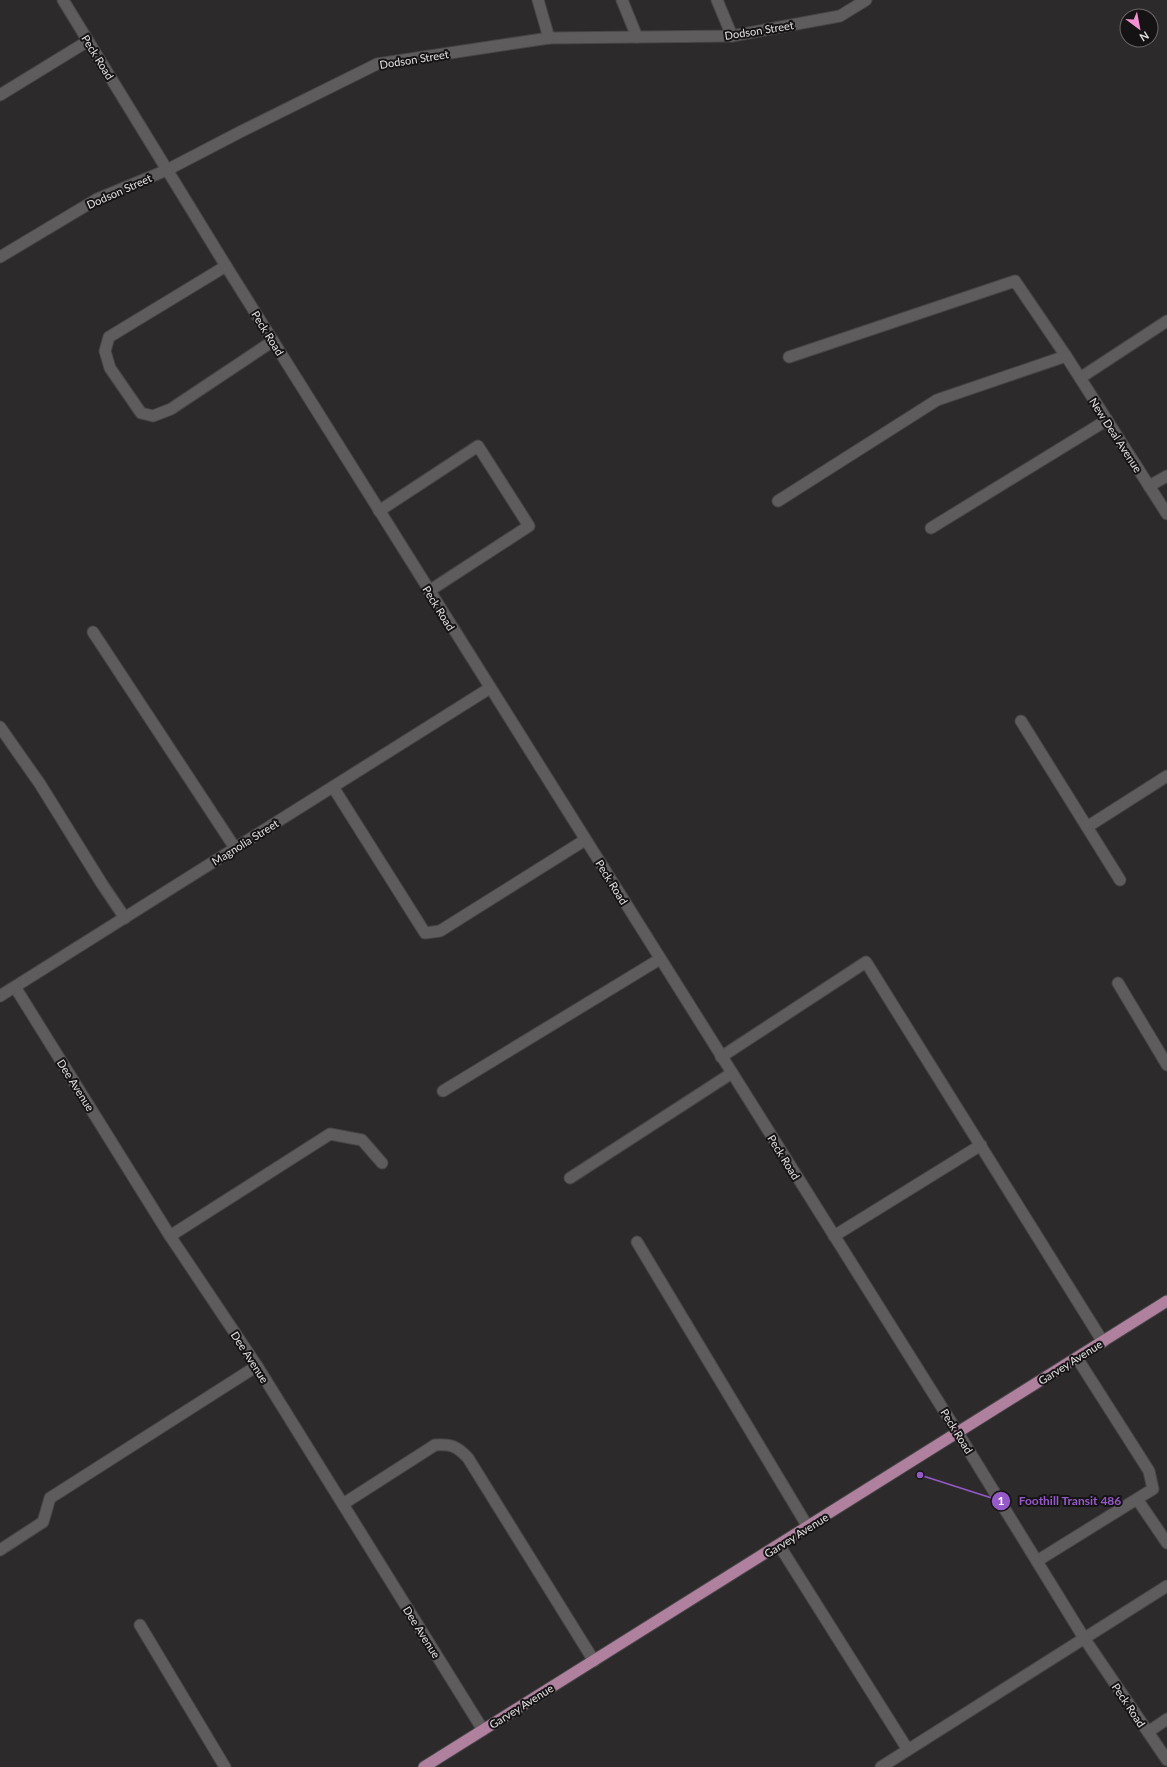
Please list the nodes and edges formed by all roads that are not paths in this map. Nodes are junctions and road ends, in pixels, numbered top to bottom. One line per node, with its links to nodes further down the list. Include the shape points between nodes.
1 (63, 0): 9 (street, Peck Road)
2 (538, 0): 8 (street)
3 (622, 0): 7 (street)
4 (717, 0): 6 (street)
5 (866, 0): 6 (street, Dodson Street, via 840,16)
6 (732, 36): 7 (street, Dodson Street)
7 (637, 37): 8 (street, Dodson Street)
8 (549, 38): 11 (street, Dodson Street, via 377,64)
9 (88, 41): 10 (street); 11 (street, Peck Road)
10 (0, 95)
11 (167, 170): 12 (street, Dodson Street, via 97,199); 13 (street, Peck Road)
12 (0, 257)
13 (226, 266): 15 (street, Peck Road); 15 (street, via 109,337 105,351 110,368 141,413 153,416 171,409)
14 (1167, 321): 18 (street)
15 (273, 341): 23 (street, Peck Road)
16 (1066, 356): 17 (street, New Deal Avenue, via 1015,281); 18 (street, New Deal Avenue); 22 (street, via 937,400)
17 (789, 357)
18 (1080, 378): 19 (street, New Deal Avenue)
19 (1107, 420): 21 (street, New Deal Avenue); 25 (street)
20 (1167, 476): 21 (street)
21 (1149, 486): 24 (street, New Deal Avenue)
22 (778, 501)
23 (379, 511): 26 (street, Peck Road); 26 (street, via 478,446 529,526)
24 (1167, 514)
25 (931, 528)
26 (429, 591): 28 (street, Peck Road)
27 (93, 632): 35 (street)
28 (490, 688): 32 (street, Magnolia Street); 34 (street, Peck Road)
29 (1021, 721): 33 (street)
30 (0, 727): 37 (street, via 40,784)
31 (1167, 776): 33 (street)
32 (333, 787): 34 (street, via 425,933 440,932); 35 (street, Magnolia Street)
33 (1087, 827): 36 (street)
34 (585, 840): 38 (street, Peck Road)
35 (235, 848): 37 (street, Magnolia Street)
36 (1120, 880)
37 (125, 918): 40 (street, Magnolia Street)
38 (660, 959): 42 (street, Peck Road); 45 (street)
39 (1118, 983): 43 (street)
40 (15, 987): 41 (street, Magnolia Street); 49 (street, Dee Avenue)
41 (0, 996)
42 (722, 1057): 44 (street, Peck Road); 46 (street, via 866,962)
43 (1167, 1066)
44 (732, 1073): 48 (street); 50 (street, Peck Road)
45 (443, 1091)
46 (981, 1145): 50 (street); 53 (street)
47 (382, 1163): 49 (street, via 362,1140 330,1134)
48 (570, 1178)
49 (170, 1236): 55 (street, Dee Avenue)
50 (834, 1236): 56 (street, Peck Road)
51 (637, 1242): 59 (street)
52 (1167, 1301): 53 (main road, Garvey Avenue)
53 (1103, 1342): 54 (main road, Garvey Avenue)
54 (1077, 1358): 56 (main road, Garvey Avenue); 57 (street, via 1150,1471 1153,1489)
55 (257, 1366): 58 (street, Dee Avenue); 62 (street, via 50,1498 43,1522)
56 (958, 1433): 59 (main road, Garvey Avenue); 63 (street, Peck Road)
57 (1137, 1499): 60 (street); 63 (street)
58 (343, 1504): 67 (street, via 435,1445 446,1444 460,1448); 69 (street, Dee Avenue)
59 (808, 1527): 61 (main road, Garvey Avenue)
60 (1167, 1543)
61 (779, 1545): 67 (main road, Garvey Avenue); 71 (street)
62 (0, 1550)
63 (1037, 1561): 66 (street, Peck Road)
64 (1167, 1586): 66 (street)
65 (140, 1625): 73 (street)
66 (1084, 1638): 70 (street, Peck Road); 71 (street)
67 (594, 1661): 69 (main road, Garvey Avenue)
68 (1167, 1719): 70 (street)
69 (483, 1730): 74 (main road, Garvey Avenue)
70 (1148, 1732): 72 (street, Peck Road)
71 (908, 1750): 75 (street)
72 (1167, 1760)
73 (225, 1767)
74 (424, 1767)
75 (881, 1767)

